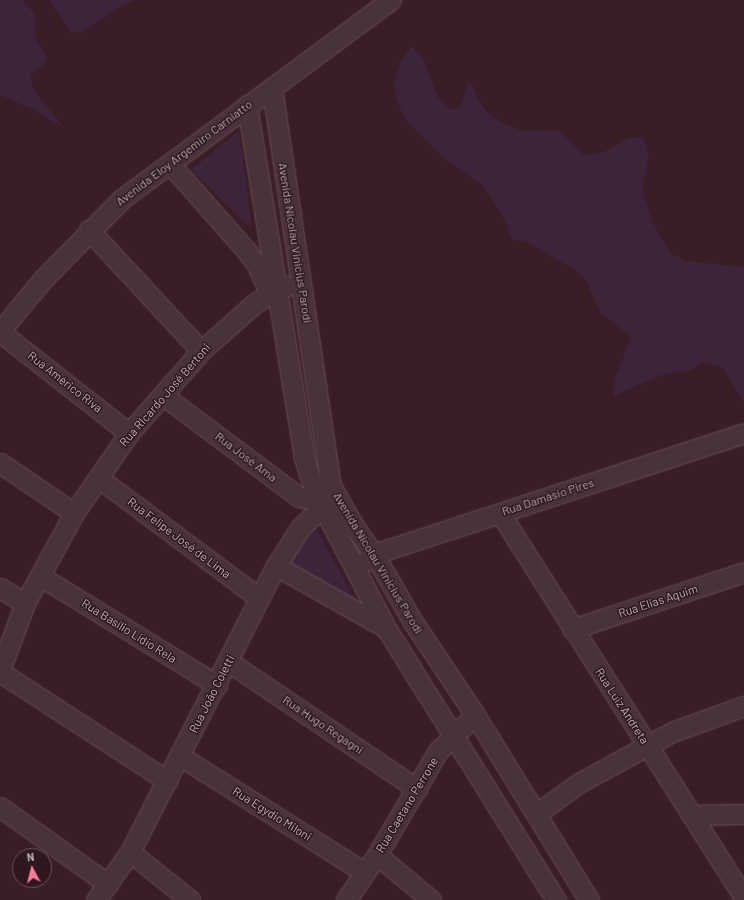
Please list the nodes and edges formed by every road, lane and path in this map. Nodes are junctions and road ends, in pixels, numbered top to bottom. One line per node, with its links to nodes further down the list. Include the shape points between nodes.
1 (382, 3): 2 (street, Avenida Eloy Argemiro Carniatto)
2 (272, 88): 3 (street, Avenida Eloy Argemiro Carniatto); 6 (street, Avenida Nicolau Vinicius Parodi)
3 (247, 106): 4 (street, Avenida Eloy Argemiro Carniatto); 7 (street, Avenida Nicolau Vinicius Parodi)
4 (170, 164): 5 (street, Avenida Eloy Argemiro Carniatto, via 123,198); 7 (street, via 245,249)
5 (89, 230): 8 (street, Avenida Eloy Argemiro Carniatto, via 44,278); 9 (street)
6 (300, 283): 7 (street, Rua RIcardo José Bertoni); 15 (street, Avenida Nicolau Vinicius Parodi)
7 (273, 292): 9 (street, Rua RIcardo José Bertoni, via 242,313); 15 (street, Avenida Nicolau Vinicius Parodi, via 304,458)
8 (0, 331): 11 (street, Rua Américo Riva)
9 (201, 351): 10 (street, Rua RIcardo José Bertoni)
10 (164, 396): 11 (street, Rua RIcardo José Bertoni); 15 (street, Rua José Ama, via 299,497)
11 (129, 433): 14 (street, Rua RIcardo José Bertoni)
12 (744, 433): 17 (street, Rua Damásio Pires)
13 (0, 463): 16 (street)
14 (100, 479): 16 (street, Rua RIcardo José Bertoni); 24 (street, Rua Felipe José de Lima)
15 (326, 495): 18 (street, Avenida Nicolau Vinicius Parodi); 19 (street, Rua João Coletti, via 300,528); 20 (street, Avenida Nicolau Vinicius Parodi)
16 (74, 513): 22 (street, Rua RIcardo José Bertoni)
17 (500, 513): 18 (street, Rua Damásio Pires); 27 (street, Rua Luiz Andreta)
18 (374, 554): 20 (street, Rua Damásio Pires); 32 (street, Avenida Nicolau Vinicius Parodi, via 413,622)
19 (276, 566): 24 (street, Rua João Coletti); 26 (street)
20 (356, 568): 26 (street, Avenida Nicolau Vinicius Parodi)
21 (744, 572): 27 (street, Rua Elias Aquim)
22 (40, 576): 25 (street, Rua RIcardo José Bertoni); 30 (street, Rua Basílio Lídio Rela)
23 (0, 588): 25 (street)
24 (259, 598): 28 (street, Rua João Coletti)
25 (25, 603): 29 (street, Rua RIcardo José Bertoni)
26 (386, 628): 33 (street, Avenida Nicolau Vinicius Parodi)
27 (572, 629): 34 (street, Rua Luiz Andreta)
28 (229, 662): 30 (street, Rua João Coletti); 37 (street, Rua Hugo Regagni)
29 (0, 671): 36 (street)
30 (217, 685): 35 (street, Rua João Coletti)
31 (744, 706): 34 (street, via 694,723)
32 (475, 715): 33 (street, Rua Caetano Perrone); 39 (street, Avenida Nicolau Vinicius Parodi)
33 (454, 735): 37 (street, Rua Caetano Perrone, via 438,751); 51 (street, Avenida Nicolau Vinicius Parodi, via 491,799)
34 (647, 745): 39 (street, via 579,783); 41 (street, Rua Luiz Andreta)
35 (180, 756): 36 (street, Rua João Coletti); 44 (street, Rua Egydio Miloni)
36 (168, 781): 42 (street, Rua João Coletti)
37 (417, 789): 43 (street, Rua Caetano Perrone)
38 (0, 807): 45 (street)
39 (536, 814): 52 (street, Avenida Nicolau Vinicius Parodi)
40 (744, 814): 41 (street)
41 (692, 815): 46 (street, Rua Luiz Andreta)
42 (130, 852): 45 (street, Rua João Coletti); 48 (street)
43 (377, 856): 44 (street, Rua Caetano Perrone); 50 (street)
44 (364, 872): 49 (street, Rua Caetano Perrone)
45 (108, 884): 47 (street, Rua João Coletti)
46 (744, 898)
47 (96, 900)
48 (190, 900)
49 (346, 900)
50 (431, 900)
51 (556, 900)
52 (589, 900)

